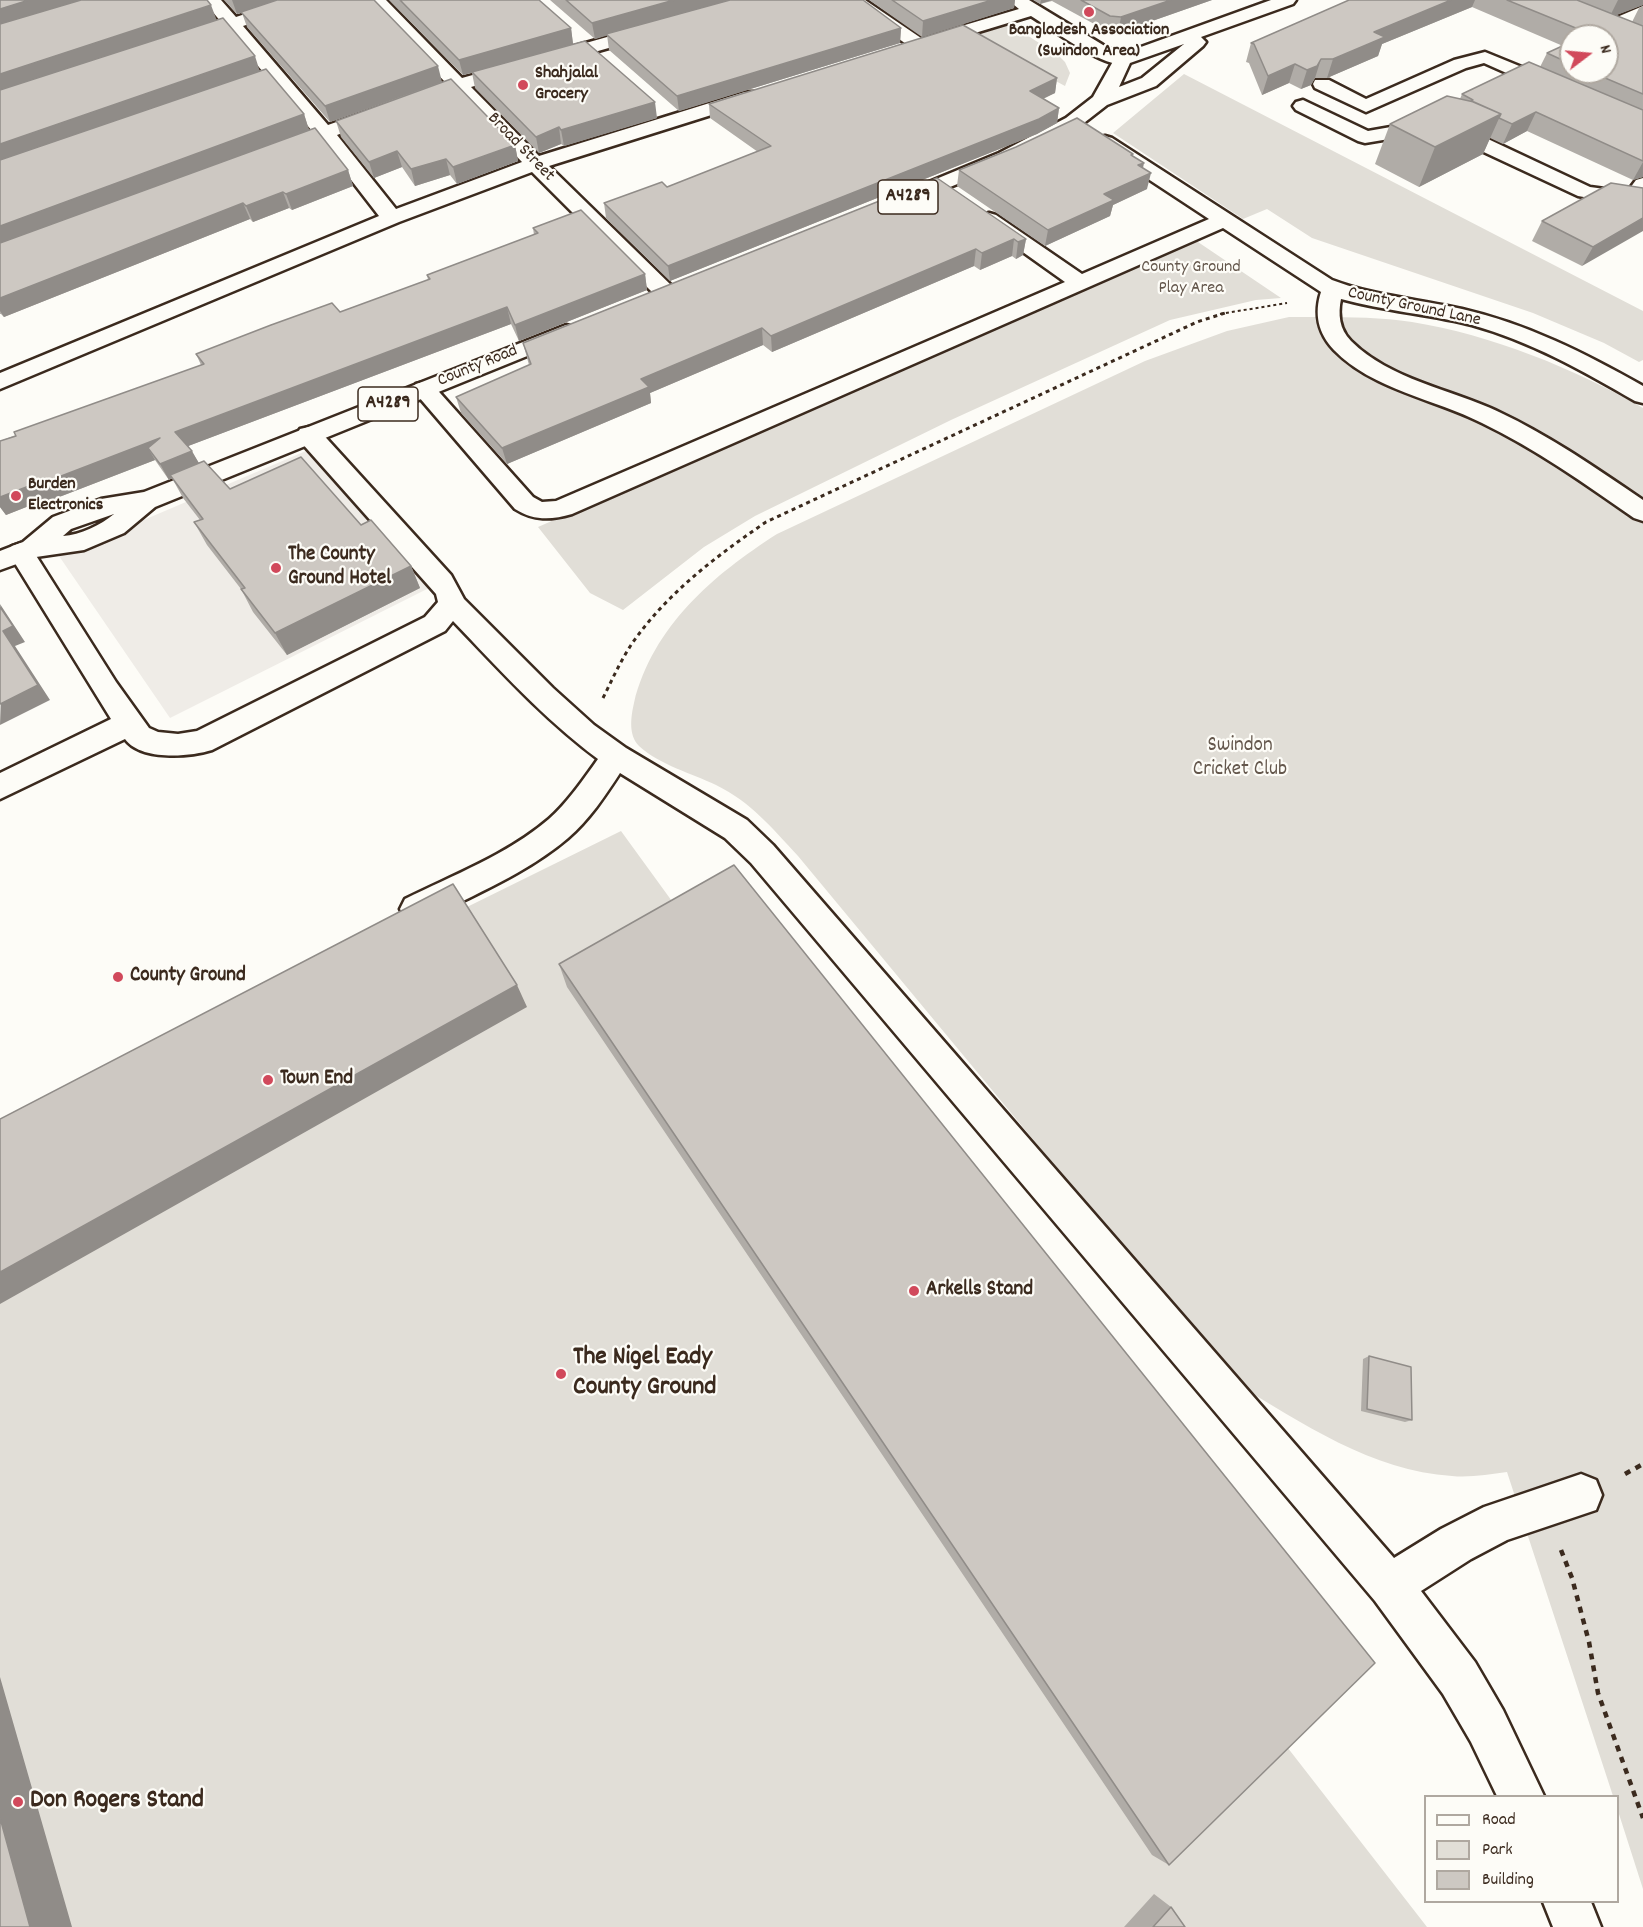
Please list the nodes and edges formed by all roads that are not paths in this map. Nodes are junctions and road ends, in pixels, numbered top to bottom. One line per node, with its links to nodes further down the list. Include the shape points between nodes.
1 (212, 0): 9 (street)
2 (304, 0): 9 (street)
3 (376, 0): 23 (street, Broad Street)
4 (854, 0): 14 (street)
5 (1017, 0): 7 (street)
6 (1287, 0): 11 (street)
7 (1033, 10): 14 (street); 18 (street)
8 (1643, 11): 13 (street, via 1603,25)
9 (231, 24): 15 (street); 20 (street)
10 (669, 25): 16 (street)
11 (1209, 30): 18 (street); 26 (street, via 1149,81)
12 (573, 32): 16 (street)
13 (1634, 38)
14 (919, 45): 17 (street)
15 (165, 46)
16 (591, 48): 19 (street); 23 (street)
17 (897, 52)
18 (1122, 60): 26 (street, A4289)
19 (607, 62)
20 (274, 75): 21 (street); 31 (street)
21 (253, 83)
22 (1322, 84): 25 (street, via 1366,106 1460,64 1485,57)
23 (459, 85): 31 (street); 33 (street, Broad Street)
24 (774, 89): 29 (street)
25 (1567, 93)
26 (1100, 101): 30 (street, A4289)
27 (657, 106): 29 (street)
28 (1303, 106): 34 (street, via 1365,137 1402,129 1442,129 1464,135)
29 (674, 120): 33 (street)
30 (1073, 122): 36 (street, A4289, via 1006,157); 42 (street, County Ground Lane)
31 (324, 132): 32 (street); 41 (street)
32 (257, 158)
33 (535, 164): 41 (street); 44 (street, Broad Street, via 656,297)
34 (1547, 175): 35 (street); 38 (street, via 1596,195)
35 (1529, 184)
36 (939, 185): 37 (street); 39 (street, A4289)
37 (958, 198)
38 (1640, 198)
39 (887, 206)
40 (976, 211): 43 (street)
41 (392, 218): 47 (street)
42 (1225, 220): 43 (street); 45 (street, County Ground Lane)
43 (1081, 283): 48 (street, via 550,511 533,510 524,503)
44 (687, 285)
45 (1331, 295): 49 (street, County Ground Lane, via 1461,315 1579,358); 51 (street, via 1327,315 1334,333 1345,348 1362,360 1488,416)
46 (585, 325): 48 (street, County Road / A4289)
47 (0, 382)
48 (424, 389): 50 (street, County Road / A4289)
49 (1643, 396)
50 (309, 435): 52 (street, County Road / A4289, via 148,500 115,527 75,544); 53 (street, via 442,582)
51 (1643, 512)
52 (18, 554): 54 (street)
53 (452, 603): 54 (street, via 435,624 202,742 155,743 139,736); 55 (street, via 543,696)
54 (128, 724): 56 (street)
55 (616, 756): 57 (street, via 558,829 529,850); 59 (street, via 736,830 762,854)
56 (0, 787)
57 (392, 922)
58 (1563, 1501): 59 (street, via 1480,1531)
59 (1390, 1586): 60 (street, via 1459,1678)
60 (1520, 1795)
61 (1567, 1903): 62 (street)
62 (1577, 1927)

